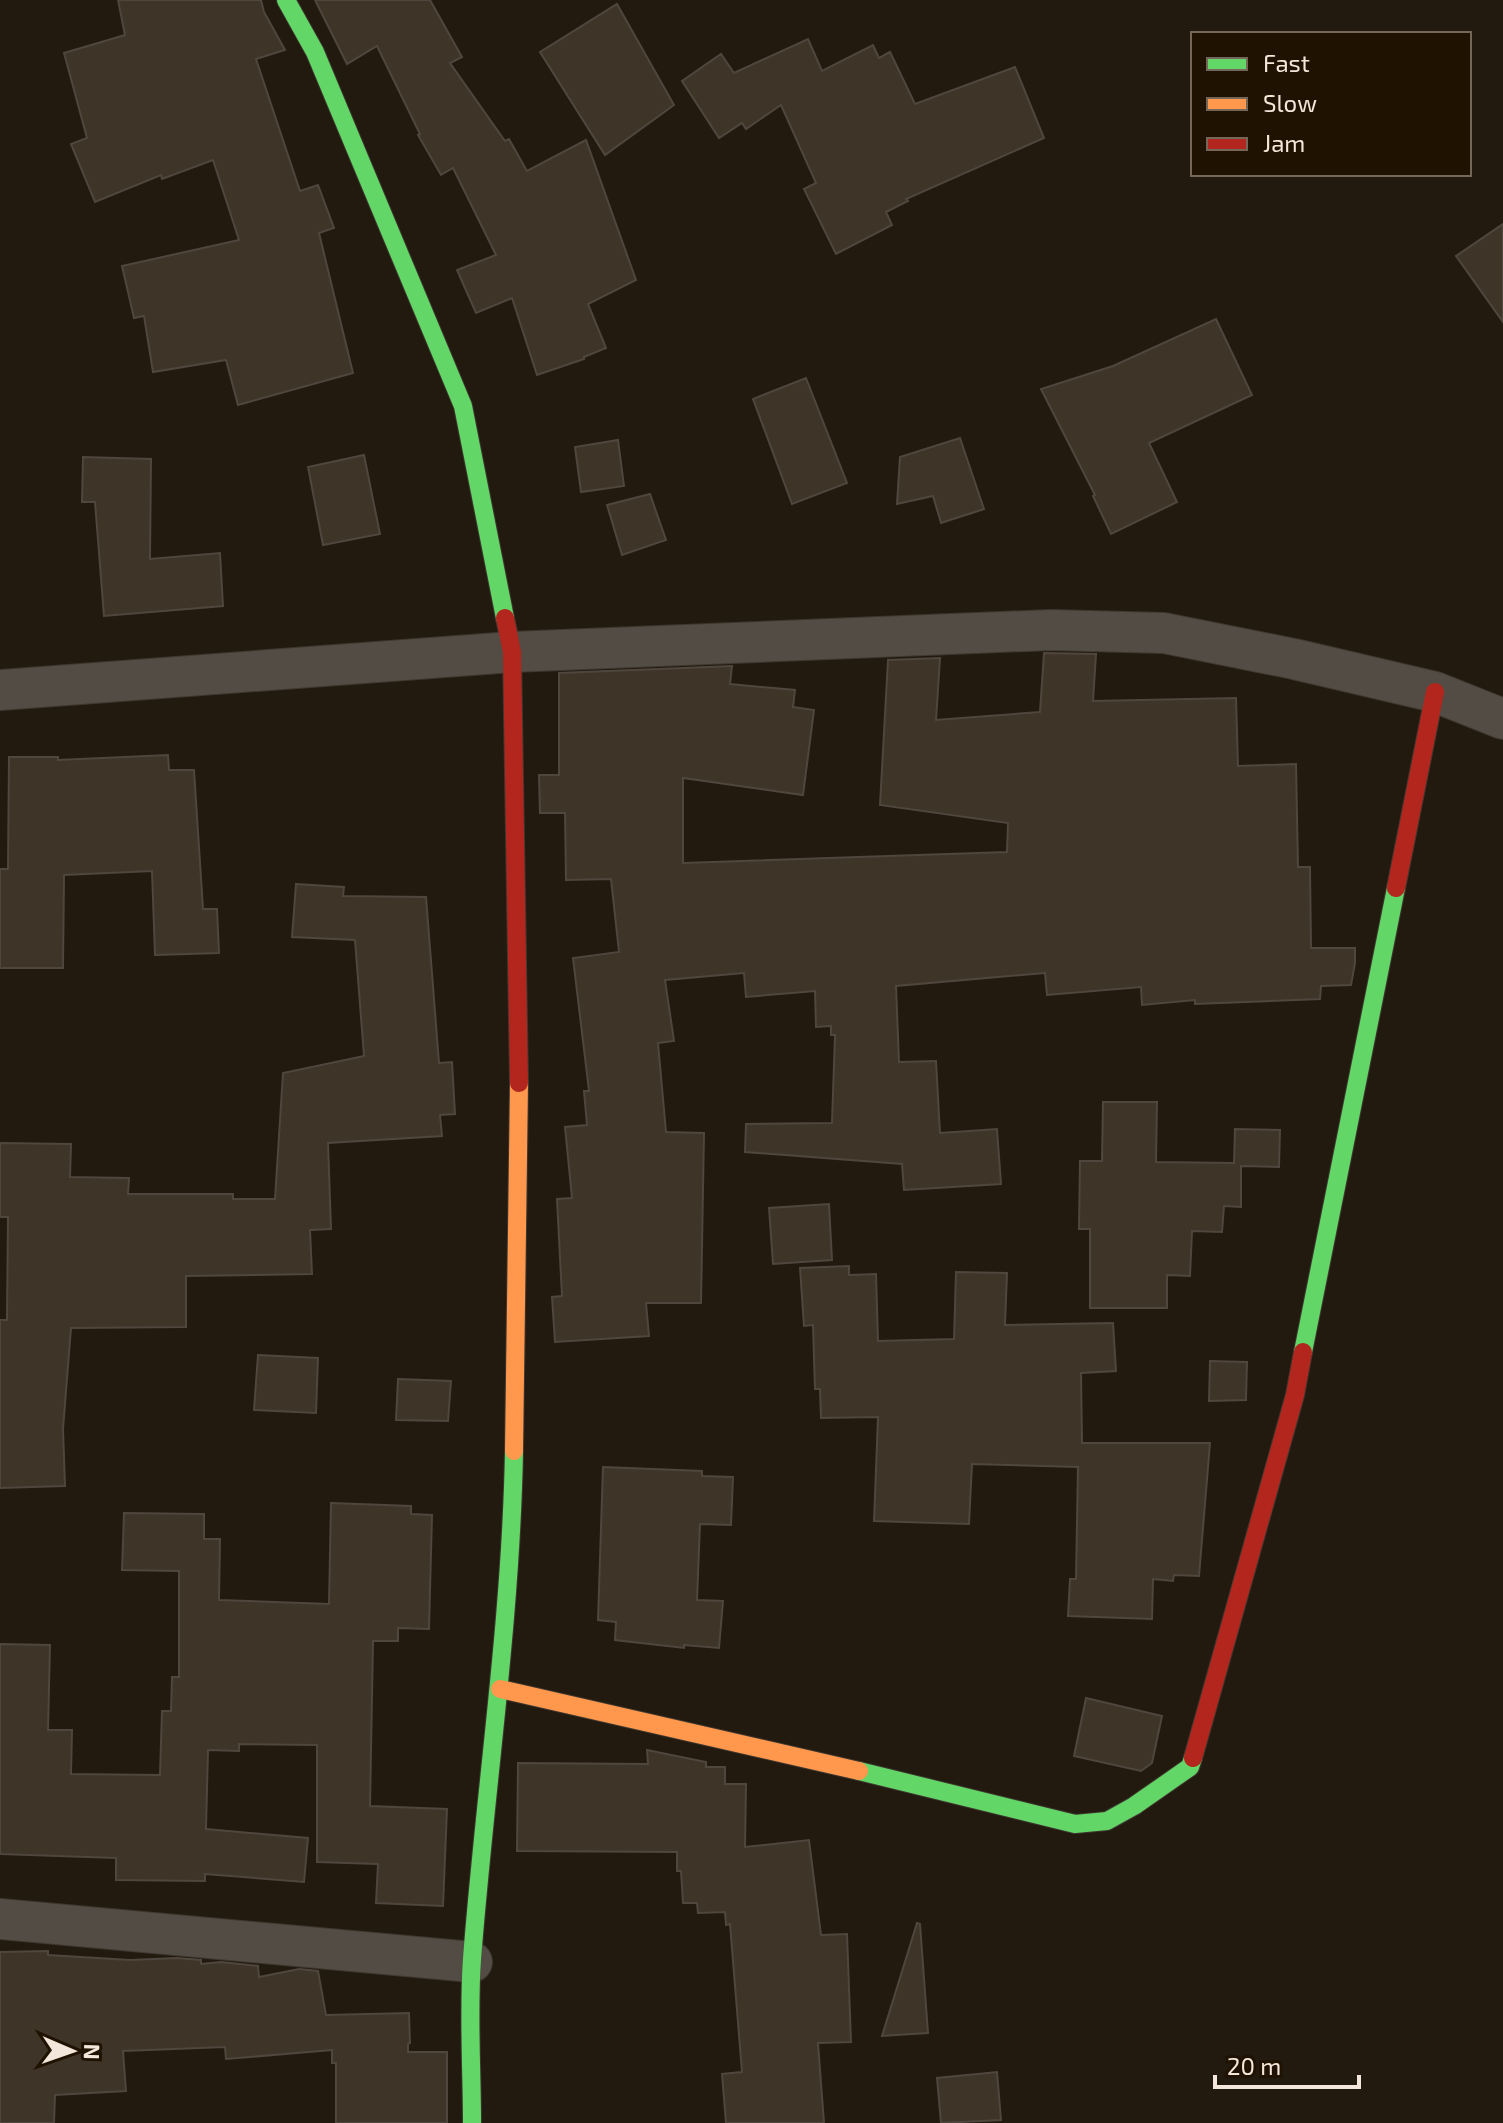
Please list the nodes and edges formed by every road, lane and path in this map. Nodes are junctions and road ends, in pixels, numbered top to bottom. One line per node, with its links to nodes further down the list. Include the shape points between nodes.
1 (286, 0): 2 (street, via 315,52 463,406)
2 (512, 652): 3 (street); 4 (street, via 1051,630 1164,633); 6 (street, via 519,1090 513,1514)
3 (0, 690)
4 (1435, 692): 5 (street); 6 (street, via 1295,1395 1190,1767 1107,1821 1075,1824)
5 (1503, 719)
6 (500, 1689): 8 (street)
7 (0, 1919): 8 (street)
8 (472, 1962): 9 (street)
9 (472, 2123)

